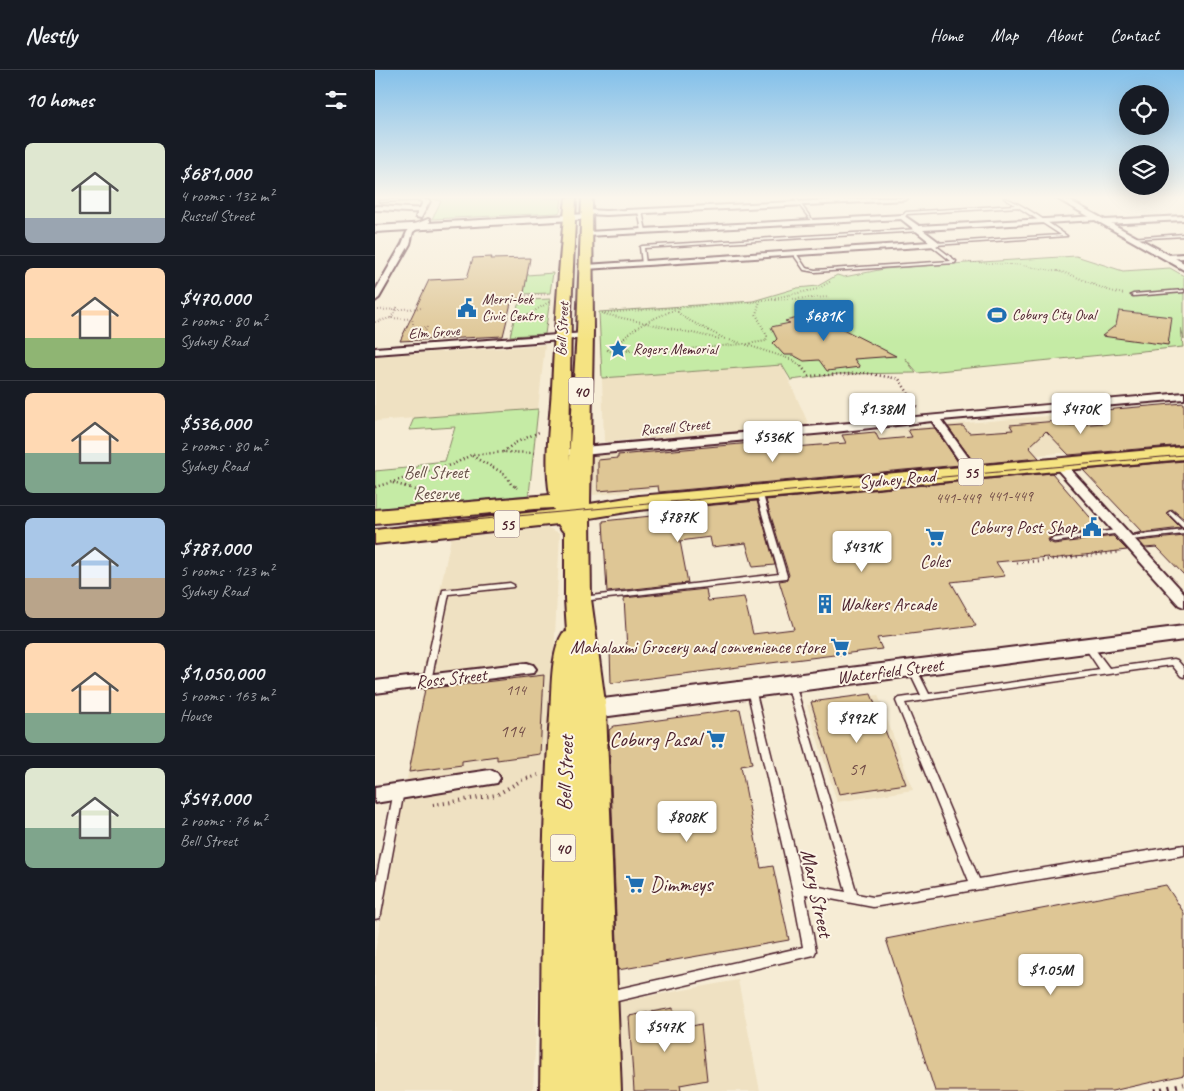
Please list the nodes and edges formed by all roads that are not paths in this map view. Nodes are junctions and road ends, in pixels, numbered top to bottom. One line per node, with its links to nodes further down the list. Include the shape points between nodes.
1 (405, 246): 16 (street)
2 (566, 246): 17 (highway, Bell Street / 40)
3 (587, 246): 12 (highway, Bell Street / 40)
4 (664, 246): 11 (lane, via 642,247)
5 (924, 246): 8 (street)
6 (935, 246): 8 (lane, via 955,262 815,271 805,269)
7 (1146, 246): 10 (street)
8 (795, 254): 11 (street)
9 (1184, 256): 10 (street)
10 (1166, 257): 13 (street)
11 (644, 264): 12 (street)
12 (586, 267): 18 (highway, Bell Street / 40)
13 (1184, 267)
14 (1184, 291): 15 (lane)
15 (1133, 294)
16 (375, 298)
17 (555, 332): 18 (street, Elm Grove); 19 (street, Elm Grove); 21 (highway, Bell Street / 40)
18 (585, 336): 20 (highway, Bell Street / 40)
19 (375, 351)
20 (582, 380): 21 (highway); 24 (highway, Bell Street / 40)
21 (561, 382): 25 (highway, Bell Street / 40)
22 (1184, 396): 24 (street, Russell Street)
23 (937, 422): 28 (street)
24 (579, 451): 25 (street, Russell Street); 30 (highway, Bell Street / 40)
25 (547, 453): 30 (highway, Bell Street / 40)
26 (1184, 453): 27 (highway, Sydney Road / 55)
27 (1059, 464): 28 (highway, Sydney Road / 55); 37 (street)
28 (973, 472): 29 (highway, Sydney Road / 55)
29 (759, 492): 30 (highway, Sydney Road / 55); 39 (lane, via 783,576)
30 (571, 508): 32 (highway, Sydney Road / 55); 35 (highway, Sydney Road / 55); 39 (highway, Bell Street / 40, via 577,547)
31 (1171, 513): 33 (lane)
32 (375, 517)
33 (1184, 526)
34 (1184, 532): 37 (lane)
35 (375, 537)
36 (1054, 540): 37 (lane, via 1116,532)
37 (1126, 545): 40 (street)
38 (510, 585): 47 (lane, via 446,592)
39 (579, 602): 52 (highway, Bell Street / 40)
40 (1184, 602)
41 (1184, 633): 42 (street, Waterfield Street)
42 (1088, 646): 43 (street, Waterfield Street); 45 (lane)
43 (913, 668): 48 (street, Waterfield Street); 51 (lane)
44 (527, 670): 47 (street, Ross Street)
45 (1106, 671): 46 (lane, via 1173,662); 51 (lane)
46 (1184, 674)
47 (427, 681): 49 (street, Ross Street)
48 (791, 684): 50 (street, Waterfield Street); 59 (lane)
49 (375, 687)
50 (751, 689): 52 (street, Waterfield Street); 58 (lane, Mary Street)
51 (926, 697): 57 (lane, via 899,701)
52 (579, 711): 61 (highway, Bell Street / 40); 62 (highway, Bell Street / 40, via 563,770)
53 (490, 778): 54 (street)
54 (399, 791): 55 (street); 60 (lane)
55 (375, 795)
56 (1184, 850): 57 (lane)
57 (976, 885): 59 (lane, via 873,902)
58 (798, 888): 59 (lane); 61 (lane, Mary Street, via 810,951)
59 (853, 898)
60 (375, 914)
61 (596, 1000): 63 (highway, Bell Street / 40)
62 (563, 1091)
63 (598, 1091)

